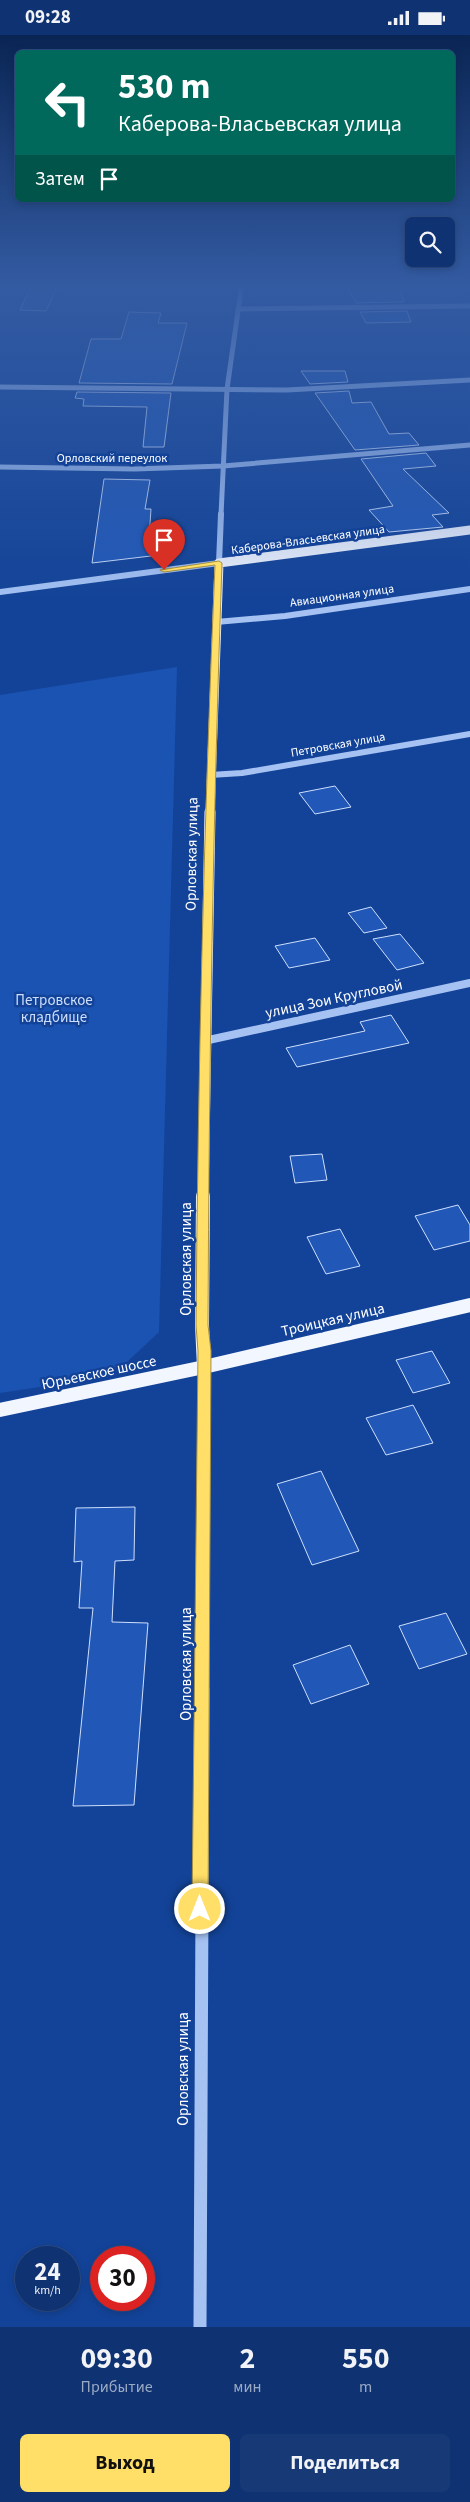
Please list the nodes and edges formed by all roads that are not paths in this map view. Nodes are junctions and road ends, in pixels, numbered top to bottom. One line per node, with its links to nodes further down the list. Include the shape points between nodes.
1 (227, 389): 3 (street, Орловская улица)
2 (470, 445): 3 (street, Орловский переулок)
3 (223, 466): 4 (street, Орловский переулок, via 135,469); 6 (street, Орловская улица)
4 (0, 467)
5 (470, 530): 6 (main road, Каберова-Власьевская улица)
6 (219, 563): 8 (street, Каберова-Власьевская улица); 9 (main road, Орловская улица)
7 (470, 589): 9 (street, Авиационная улица, via 284,616)
8 (0, 591)
9 (216, 622): 11 (main road, Орловская улица)
10 (470, 734): 11 (street, Петровская улица, via 242,773)
11 (210, 775): 13 (main road, Орловская улица)
12 (470, 983): 13 (street, улица Зои Кругловой)
13 (204, 1041): 15 (main road, Орловская улица)
14 (470, 1305): 15 (main road, Троицкая улица)
15 (204, 1367): 16 (main road, Юрьевское шоссе); 17 (street, Орловская улица)
16 (0, 1410)
17 (200, 2327)

